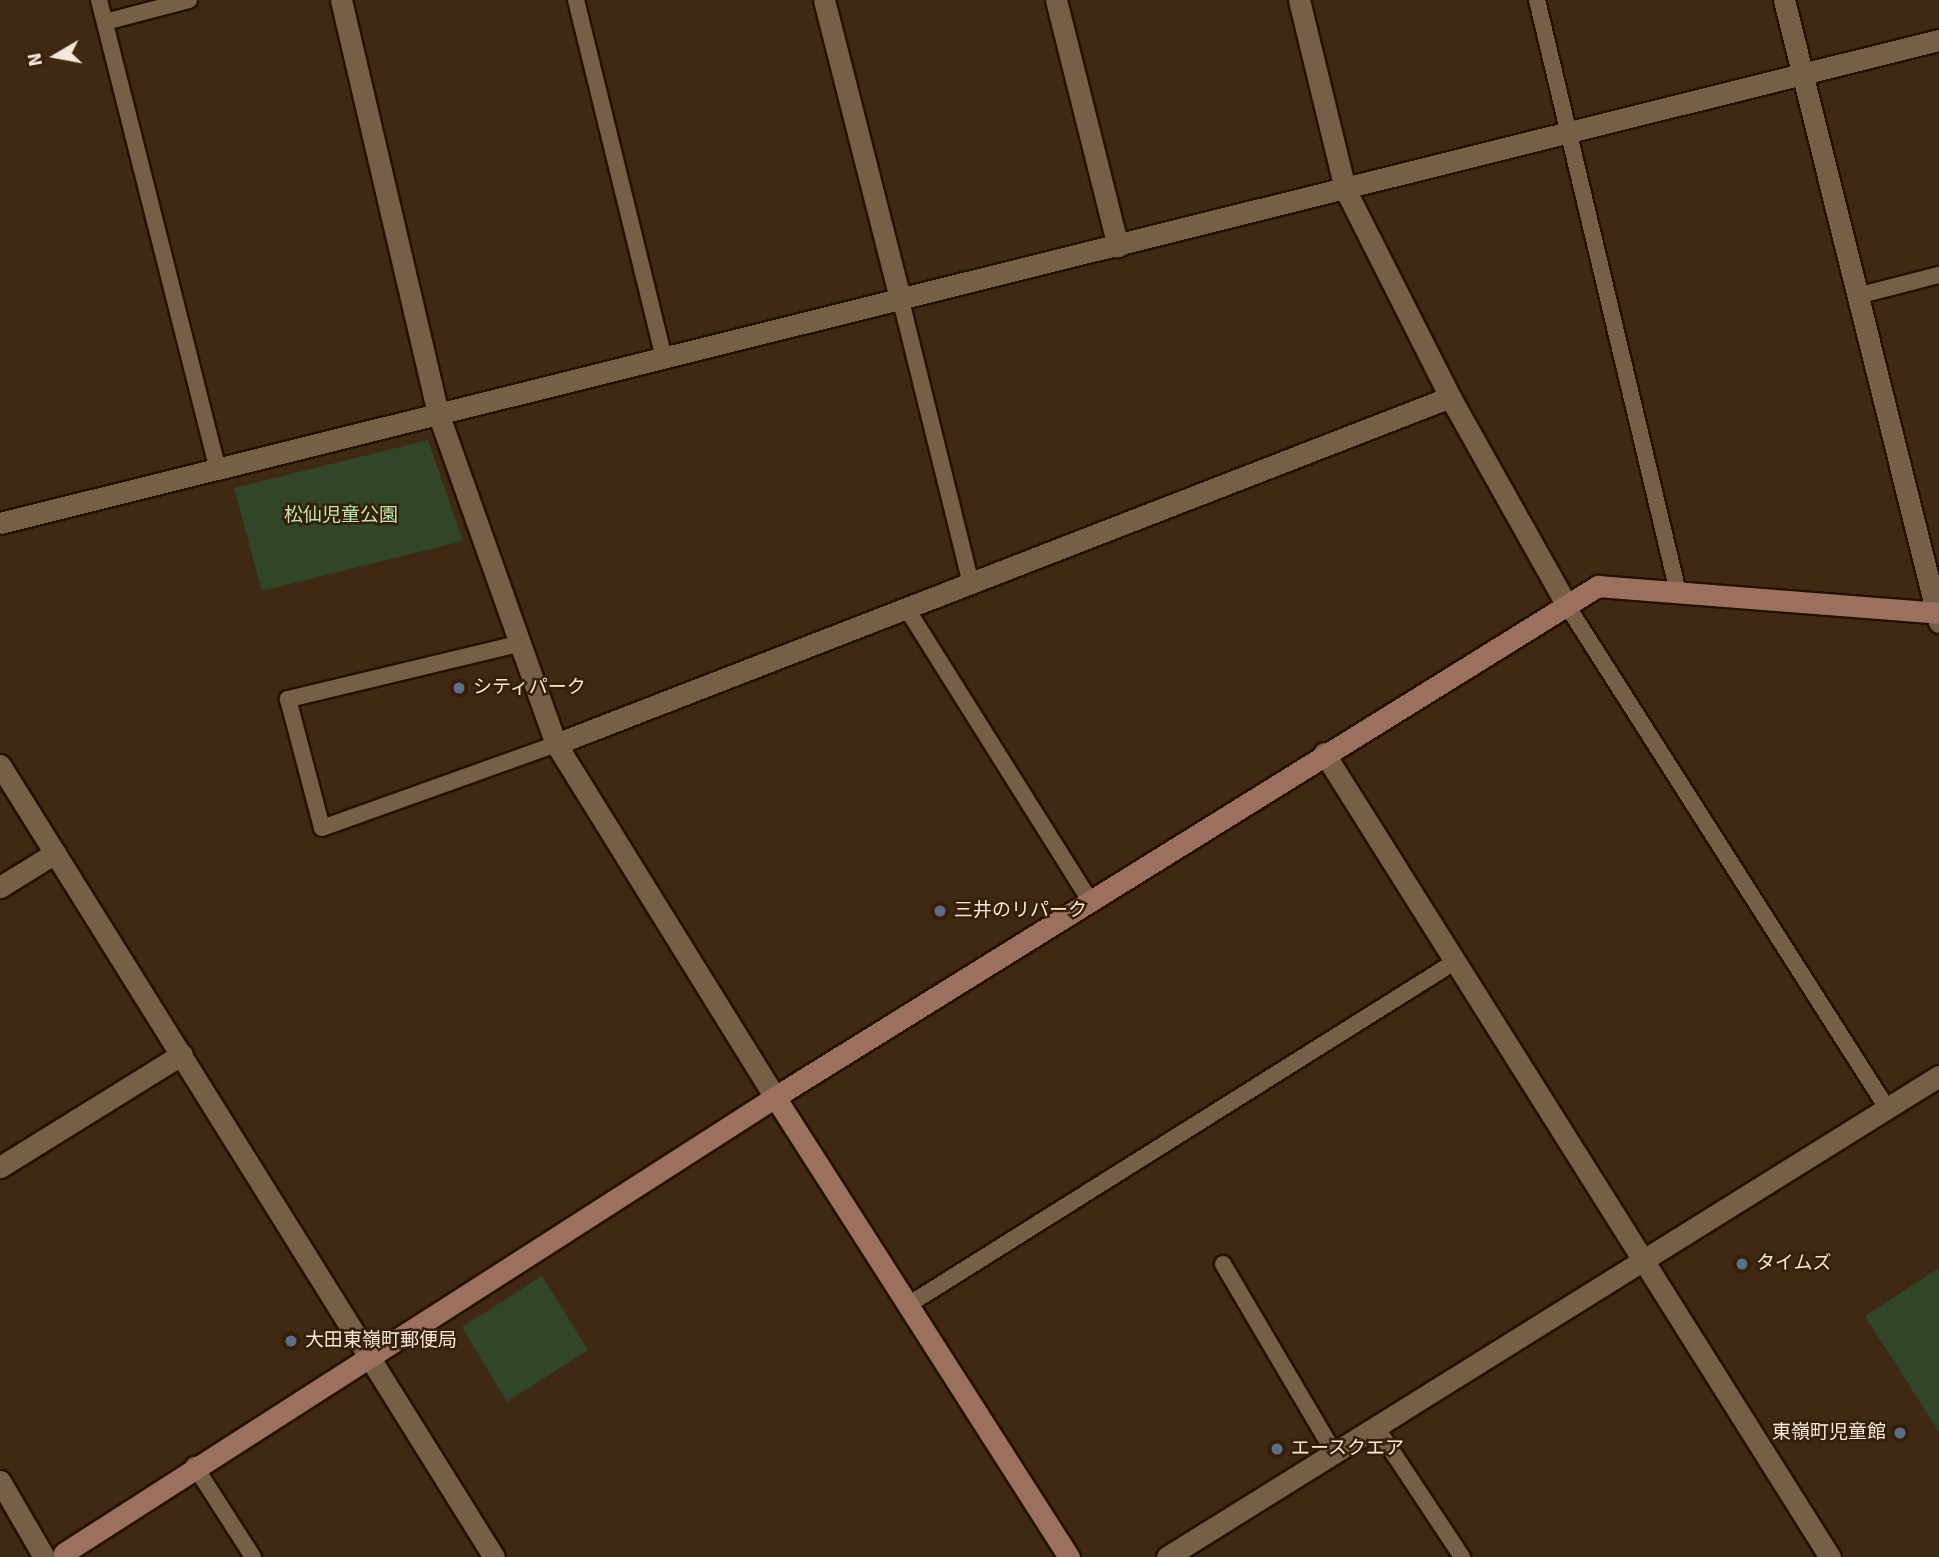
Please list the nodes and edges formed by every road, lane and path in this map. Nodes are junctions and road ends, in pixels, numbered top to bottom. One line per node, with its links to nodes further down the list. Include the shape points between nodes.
1 (99, 0): 10 (lane)
2 (188, 0): 10 (lane)
3 (341, 0): 21 (street)
4 (576, 0): 19 (lane)
5 (824, 0): 18 (street)
6 (1056, 0): 15 (street)
7 (1299, 0): 14 (street)
8 (1537, 0): 13 (lane)
9 (1784, 0): 12 (street)
10 (105, 22): 22 (lane)
11 (1939, 40): 12 (street)
12 (1804, 74): 13 (street); 17 (street)
13 (1570, 132): 14 (street); 25 (lane)
14 (1345, 189): 15 (street); 20 (street)
15 (1118, 246): 18 (street)
16 (1939, 275): 17 (lane)
17 (1857, 296): 28 (street)
18 (901, 300): 19 (street); 24 (lane)
19 (664, 359): 21 (street)
20 (1450, 397): 24 (street); 26 (street)
21 (439, 413): 22 (street); 29 (street)
22 (218, 468): 23 (street)
23 (0, 523)
24 (971, 584): 27 (street)
25 (1678, 592): 26 (street, via 1598,586); 28 (street)
26 (1566, 604): 31 (street); 40 (lane)
27 (907, 610): 30 (street); 35 (lane)
28 (1937, 616)
29 (522, 643): 30 (street); 30 (lane, via 288,699 322,828)
30 (556, 744): 39 (street)
31 (1324, 753): 35 (street); 36 (street)
32 (0, 765): 33 (street)
33 (55, 853): 34 (street); 37 (street)
34 (0, 887)
35 (1090, 901): 39 (street)
36 (1456, 961): 42 (street); 44 (lane)
37 (182, 1054): 41 (street); 45 (street)
38 (1938, 1079): 40 (street)
39 (775, 1097): 44 (street); 45 (street)
40 (1887, 1108): 42 (street)
41 (0, 1167)
42 (1642, 1258): 46 (street); 56 (street)
43 (1223, 1264): 47 (lane)
44 (908, 1305): 53 (street)
45 (365, 1357): 48 (street); 52 (street)
46 (1376, 1427): 47 (street); 55 (lane)
47 (1334, 1451): 54 (street)
48 (194, 1465): 50 (street); 51 (lane)
49 (0, 1481): 50 (street)
50 (56, 1556)
51 (253, 1557)
52 (494, 1557)
53 (1069, 1557)
54 (1167, 1557)
55 (1462, 1557)
56 (1830, 1557)

